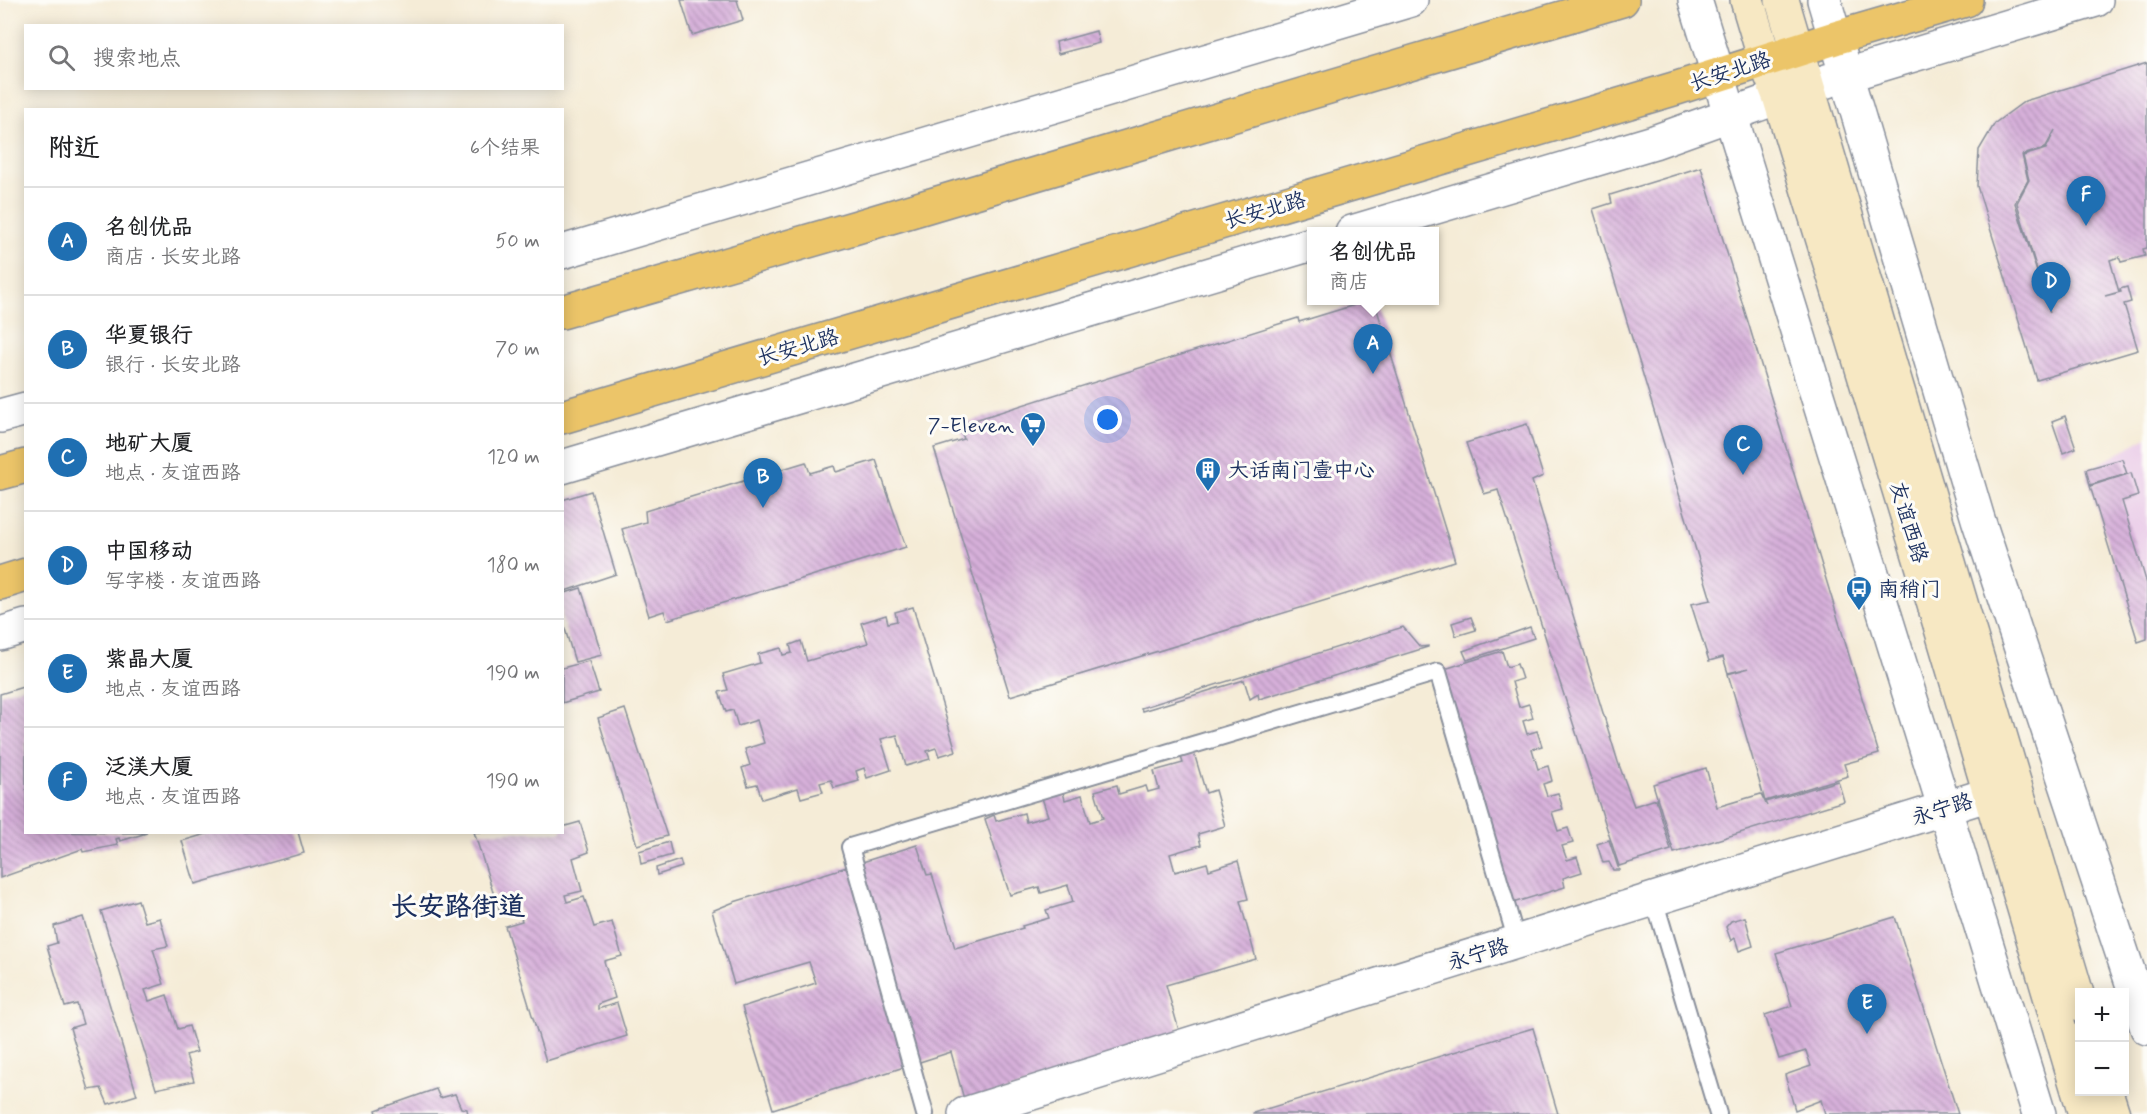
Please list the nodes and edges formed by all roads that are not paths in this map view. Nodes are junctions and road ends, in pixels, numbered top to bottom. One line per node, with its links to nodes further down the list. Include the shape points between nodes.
1 (1411, 0): 18 (street)
2 (1622, 0): 19 (main road)
3 (1695, 0): 12 (street)
4 (1747, 0): 11 (main road, 友谊西路)
5 (1782, 0): 10 (main road, 友谊西路)
6 (1824, 0): 9 (street)
7 (1966, 0): 9 (main road, 长安北路)
8 (2096, 0): 13 (street)
9 (1835, 38): 10 (main road, 长安北路); 13 (street)
10 (1797, 49): 11 (main road, 长安北路); 14 (main road, 友谊西路)
11 (1765, 60): 12 (main road, 长安北路); 14 (main road, 友谊西路)
12 (1718, 74): 15 (street); 22 (main road, 长安北路)
13 (1847, 75): 14 (street); 35 (street, via 1978,519)
14 (1793, 91): 15 (street); 30 (main road, 友谊西路); 34 (main road, 友谊西路)
15 (1730, 114): 16 (street, via 1654,142); 31 (street)
16 (1366, 227)
17 (1307, 245): 23 (street)
18 (564, 251)
19 (564, 311)
20 (24, 410): 21 (street)
21 (0, 416)
22 (564, 416)
23 (564, 465)
24 (24, 466): 25 (main road)
25 (0, 473)
26 (24, 576): 27 (main road)
27 (0, 583)
28 (24, 627): 29 (street)
29 (0, 634)
30 (1990, 794): 31 (street, 永宁路); 41 (main road, 友谊西路)
31 (1945, 809): 32 (street, 永宁路); 40 (street)
32 (1654, 898): 33 (street, 永宁路); 39 (lane)
33 (1517, 942): 37 (lane, via 1438,672 1427,675 850,846); 38 (street, 永宁路)
34 (2075, 991)
35 (2147, 1028)
36 (2107, 1096): 42 (main road)
37 (925, 1114)
38 (965, 1114)
39 (1718, 1114)
40 (2039, 1114)
41 (2085, 1114)
42 (2113, 1114)

